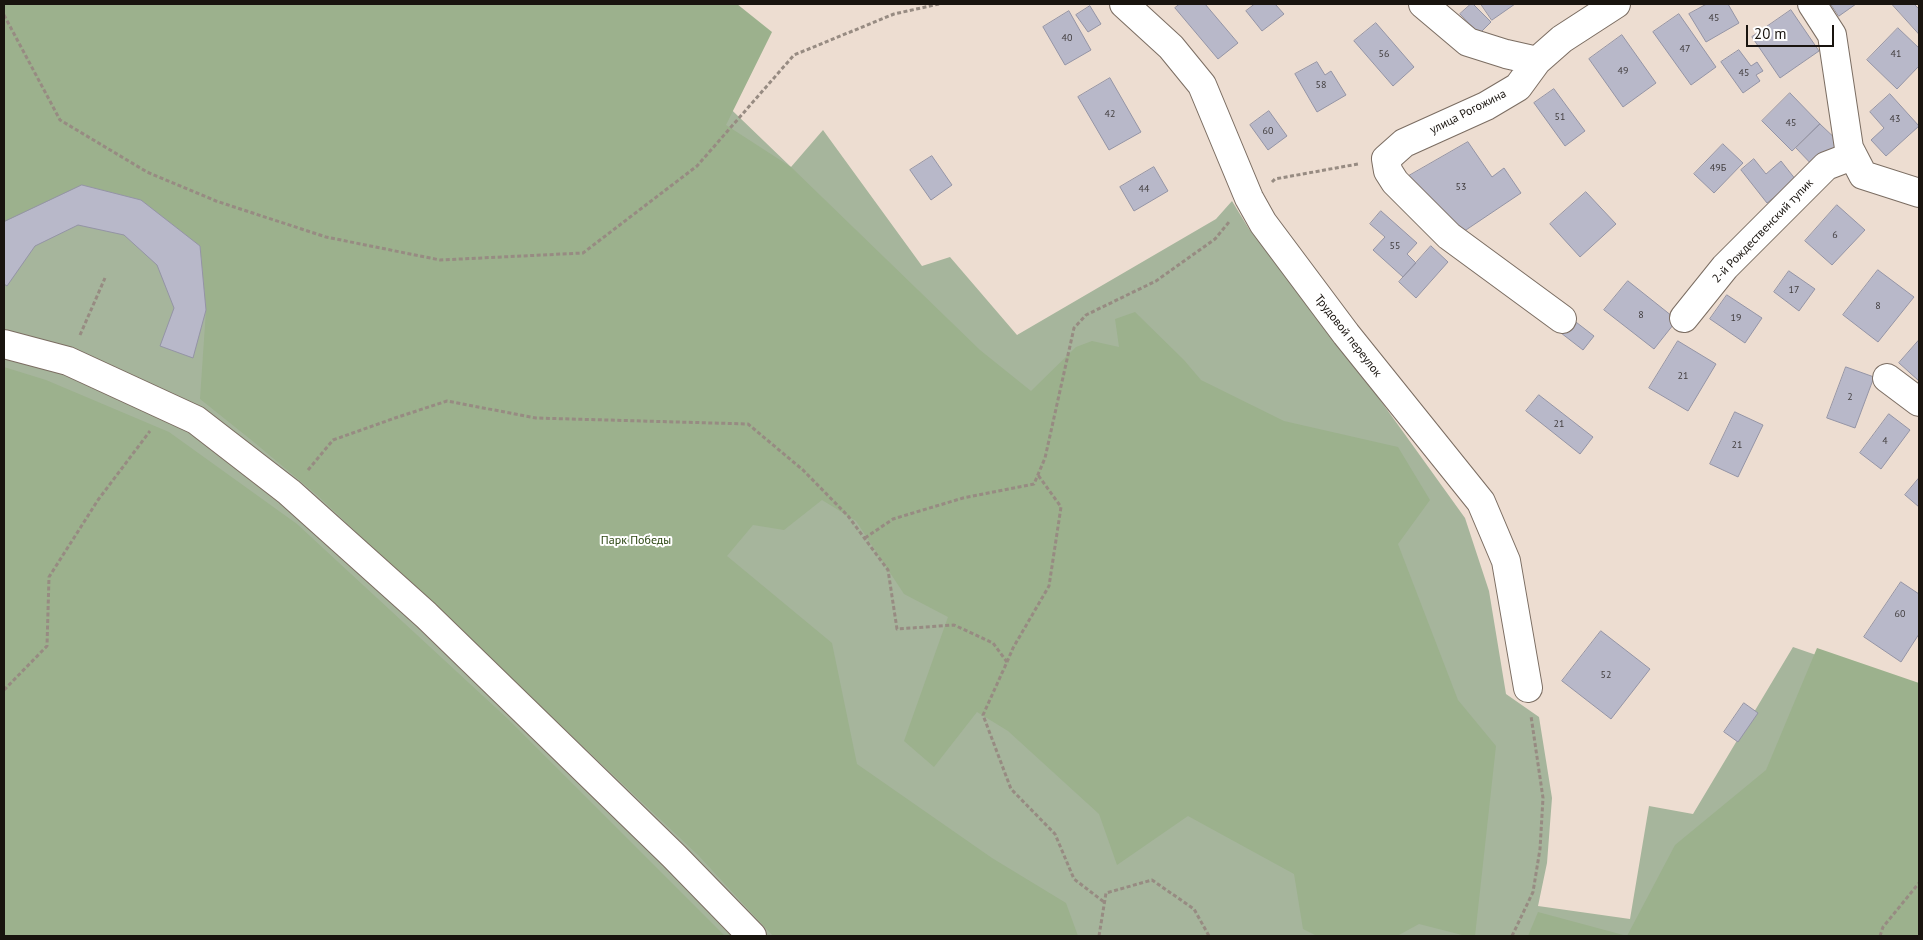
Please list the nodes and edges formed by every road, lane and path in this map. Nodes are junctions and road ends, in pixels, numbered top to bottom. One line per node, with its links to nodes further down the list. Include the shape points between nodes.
1 (939, 4): 6 (path, via 894,14 794,56 697,166 583,253 440,260 326,237 216,201 147,172 60,120)
2 (1124, 4): 11 (street, Трудовой переулок, via 1171,47 1202,85)
3 (1423, 4): 7 (street, via 1468,42)
4 (1616, 4): 7 (street, улица Рогожина)
5 (1812, 4): 8 (street, via 1832,35)
6 (4, 15)
7 (1537, 61): 9 (street, улица Рогожина, via 1518,87 1486,106 1404,144)
8 (1852, 156): 10 (street, via 1863,175); 13 (street, 2-й Рождественский тупик, via 1826,166 1725,267)
9 (1386, 158): 11 (path, via 1275,179); 14 (street, via 1388,171 1395,182 1449,236)
10 (1919, 193)
11 (1249, 198): 20 (path, via 1215,239 1156,281 1086,314 1074,328 1045,458); 24 (street, Трудовой переулок, via 1263,223 1346,334 1481,502 1506,561)
12 (105, 278): 16 (path)
13 (1684, 318)
14 (1562, 319)
15 (4, 344): 16 (street)
16 (68, 361): 18 (street)
17 (1887, 378): 19 (street)
18 (143, 396): 21 (street, via 196,420); 25 (path, via 150,432 98,500 49,578 47,646)
19 (1919, 402)
20 (1038, 474): 22 (path, via 1034,484 964,498 893,519); 23 (path, via 1061,508 1049,586)
21 (289, 492): 22 (path, via 333,440 447,401 536,418 748,424 802,470 848,516); 28 (street, via 426,615)
22 (864, 538): 23 (path, via 888,570 897,629 954,625 994,643)
23 (1007, 662): 27 (path, via 982,716 1011,789 1055,834 1074,879)
24 (1528, 688): 31 (path, via 1543,798 1540,849 1533,892)
25 (4, 690)
26 (1919, 883): 32 (path, via 1883,927)
27 (1104, 902): 29 (path); 30 (path, via 1106,893 1152,880 1194,909)
28 (752, 936)
29 (1099, 936)
30 (1209, 936)
31 (1512, 936)
32 (1880, 936)

